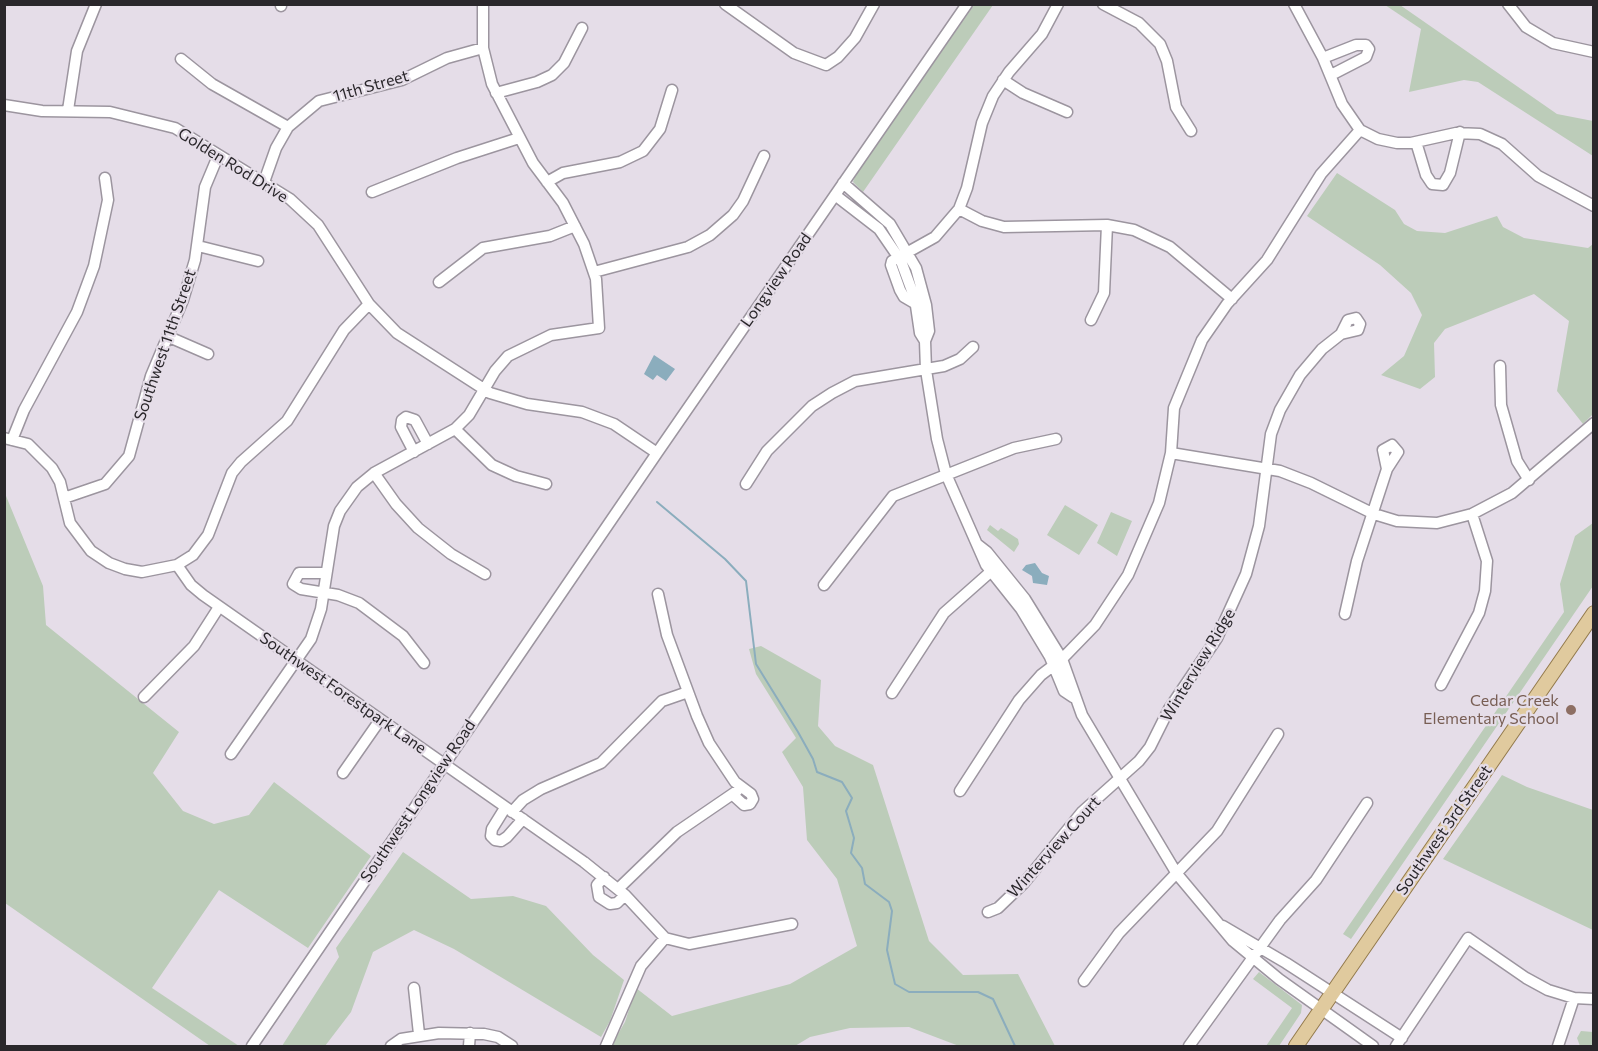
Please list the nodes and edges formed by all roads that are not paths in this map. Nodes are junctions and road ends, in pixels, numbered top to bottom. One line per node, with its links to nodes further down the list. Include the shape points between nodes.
1 (96, 4): 20 (street, via 76,51)
2 (483, 4): 11 (street)
3 (725, 4): 4 (street, via 794,53 826,65 855,38)
4 (874, 4)
5 (968, 4): 33 (street, Longview Road)
6 (1058, 4): 16 (street, via 1042,34)
7 (1103, 4): 24 (street, via 1145,28 1160,44 1176,107)
8 (1294, 4): 13 (street)
9 (1508, 4): 12 (street, via 1526,27 1553,43)
10 (582, 28): 18 (street, via 564,63 552,75)
11 (483, 48): 18 (street); 22 (street, 11th Street, via 447,57 402,80 319,101)
12 (1593, 52)
13 (1323, 58): 15 (street); 15 (street, via 1356,45 1369,49 1366,57)
14 (181, 59): 22 (street, via 212,84)
15 (1330, 75): 23 (street, via 1346,112)
16 (1003, 80): 21 (street); 37 (street, via 984,117)
17 (672, 90): 32 (street, via 660,129 643,151 620,162 563,173)
18 (496, 93): 26 (street)
19 (4, 105): 20 (street, Golden Rod Drive, via 42,111)
20 (68, 110): 28 (street, Golden Rod Drive, via 110,112 175,128)
21 (1067, 112)
22 (288, 126): 31 (street, 11th Street)
23 (1360, 130): 27 (street, via 1378,139); 45 (street, via 1315,183 1267,260)
24 (1191, 131)
25 (1460, 132): 27 (street); 27 (street, via 1450,173 1443,185 1432,184 1426,175); 36 (street, via 1497,141 1538,176)
26 (519, 138): 32 (street); 34 (street)
27 (1416, 142)
28 (218, 156): 31 (street, Golden Rod Drive); 40 (street, Southwest 11th Street, via 205,187)
29 (764, 156): 43 (street, via 743,201 710,235 688,247)
30 (105, 178): 58 (street, via 108,200 77,312)
31 (264, 182): 46 (street, Golden Rod Drive, via 318,225)
32 (547, 182): 39 (street)
33 (843, 183): 35 (street, Longview Road); 41 (street, via 878,213)
34 (372, 192)
35 (835, 195): 41 (street, via 879,229); 62 (street, Longview Road)
36 (1593, 206)
37 (959, 209): 38 (street, via 1004,228); 41 (street, via 935,237)
38 (1107, 225): 45 (street, via 1159,240); 47 (street, via 1104,293)
39 (575, 226): 43 (street); 44 (street, via 550,236 483,248)
40 (198, 246): 42 (street); 49 (street, Southwest 11th Street)
41 (904, 255): 50 (street); 50 (street, via 926,305 929,331)
42 (258, 261)
43 (594, 272): 55 (street, via 599,328 551,335 527,344 508,356)
44 (439, 282)
45 (1232, 299): 63 (street, via 1195,355 1174,408)
46 (369, 304): 55 (street, Golden Rod Drive, via 397,333); 75 (street, via 344,330 287,421 232,473 208,535 193,555)
47 (1091, 320)
48 (1341, 334): 64 (street, Winterview Ridge, via 1311,360 1285,398 1271,434)
49 (169, 337): 52 (street); 71 (street, Southwest 11th Street, via 151,376 123,466 105,484)
50 (925, 341): 54 (street)
51 (973, 347): 54 (street, via 960,359)
52 (208, 354)
53 (1500, 366): 68 (street, via 1501,405 1517,461)
54 (926, 370): 67 (street); 70 (street, via 855,381 812,406 767,451)
55 (485, 389): 57 (street); 62 (street, Golden Rod Drive, via 527,404 582,412 614,424)
56 (1593, 423): 68 (street)
57 (455, 429): 60 (street); 69 (street, via 492,465)
58 (8, 439): 71 (street, via 28,444 41,455 60,482)
59 (1056, 439): 67 (street, via 1014,448)
60 (428, 444): 61 (street); 61 (street, via 415,420 406,417 401,427)
61 (414, 452): 66 (street)
62 (657, 453): 74 (street, Longview Road)
63 (1171, 453): 64 (street); 86 (street, via 1152,526 1128,575 1095,625)
64 (1266, 468): 72 (street, via 1302,479); 97 (street, Winterview Ridge, via 1254,549 1230,612 1169,709 1150,747)
65 (1387, 468): 72 (street)
66 (374, 472): 77 (street, via 340,510); 78 (street, via 418,528)
67 (946, 474): 76 (street, via 981,555); 79 (street, via 893,496)
68 (1529, 480): 73 (street)
69 (546, 484)
70 (746, 484)
71 (64, 498): 75 (street, via 70,523 79,538 109,563 142,572)
72 (1374, 514): 73 (street, via 1417,523 1437,523); 84 (street, via 1357,561)
73 (1472, 514): 88 (street, via 1487,561 1485,591 1479,613)
74 (586, 556): 95 (street, Southwest Longview Road)
75 (177, 565): 82 (street, Southwest Forestpark Lane, via 191,585)
76 (995, 569): 86 (street); 90 (street, via 944,614)
77 (326, 573): 80 (street); 80 (street, via 299,573 293,584)
78 (485, 574)
79 (824, 585)
80 (324, 593): 85 (street, via 316,629); 87 (street, via 359,603 403,636)
81 (658, 594): 89 (street, via 667,635)
82 (219, 607): 85 (street, Southwest Forestpark Lane); 91 (street, via 194,646)
83 (1593, 613): 115 (main road, Southwest 3rd Street)
84 (1345, 614)
85 (296, 661): 92 (street, Southwest Forestpark Lane); 94 (street)
86 (1058, 662): 97 (street); 99 (street, via 1019,700)
87 (424, 663)
88 (1441, 685)
89 (688, 692): 98 (street, via 710,743); 102 (street, via 662,701 601,763 541,789)
90 (892, 693)
91 (144, 697)
92 (380, 720): 95 (street, Southwest Forestpark Lane); 96 (street)
93 (1278, 734): 104 (street, via 1217,831)
94 (231, 754)
95 (443, 764): 102 (street, Southwest Forestpark Lane); 122 (street, Southwest Longview Road)
96 (343, 773)
97 (1119, 779): 104 (street); 107 (street, Winterview Court, via 1082,812 1024,883 998,908)
98 (735, 782): 100 (street, via 738,788); 100 (street, via 753,799 744,805)
99 (960, 791)
100 (733, 795): 106 (street, via 677,832)
101 (1367, 803): 111 (street, via 1316,880)
102 (509, 810): 103 (street, Southwest Forestpark Lane); 103 (street, via 492,829 495,840 507,837)
103 (523, 819): 105 (street, Southwest Forestpark Lane)
104 (1177, 874): 109 (street); 113 (street, via 1119,933)
105 (604, 877): 106 (street, Southwest Forestpark Lane); 106 (street, via 597,885 599,897 610,904 617,903)
106 (622, 892): 110 (street, Southwest Forestpark Lane)
107 (988, 912)
108 (792, 924): 110 (street, via 689,944)
109 (1221, 924): 111 (street); 112 (street)
110 (665, 938): 126 (street, via 641,966)
111 (1260, 948): 112 (street); 115 (street)
112 (1253, 958): 118 (street); 127 (street)
113 (1084, 981)
114 (414, 988): 120 (street)
115 (1333, 993): 118 (main road, Southwest 3rd Street); 121 (street)
116 (1574, 998): 117 (street); 121 (street, via 1526,978 1468,938); 130 (street)
117 (1593, 999)
118 (1322, 1008): 128 (main road, Southwest 3rd Street); 129 (street)
119 (470, 1033): 120 (street); 124 (street); 125 (street, via 498,1038)
120 (418, 1034): 123 (street)
121 (1399, 1042)
122 (252, 1047)
123 (391, 1047)
124 (470, 1047)
125 (512, 1047)
126 (606, 1047)
127 (1189, 1047)
128 (1296, 1047)
129 (1373, 1047)
130 (1558, 1047)

